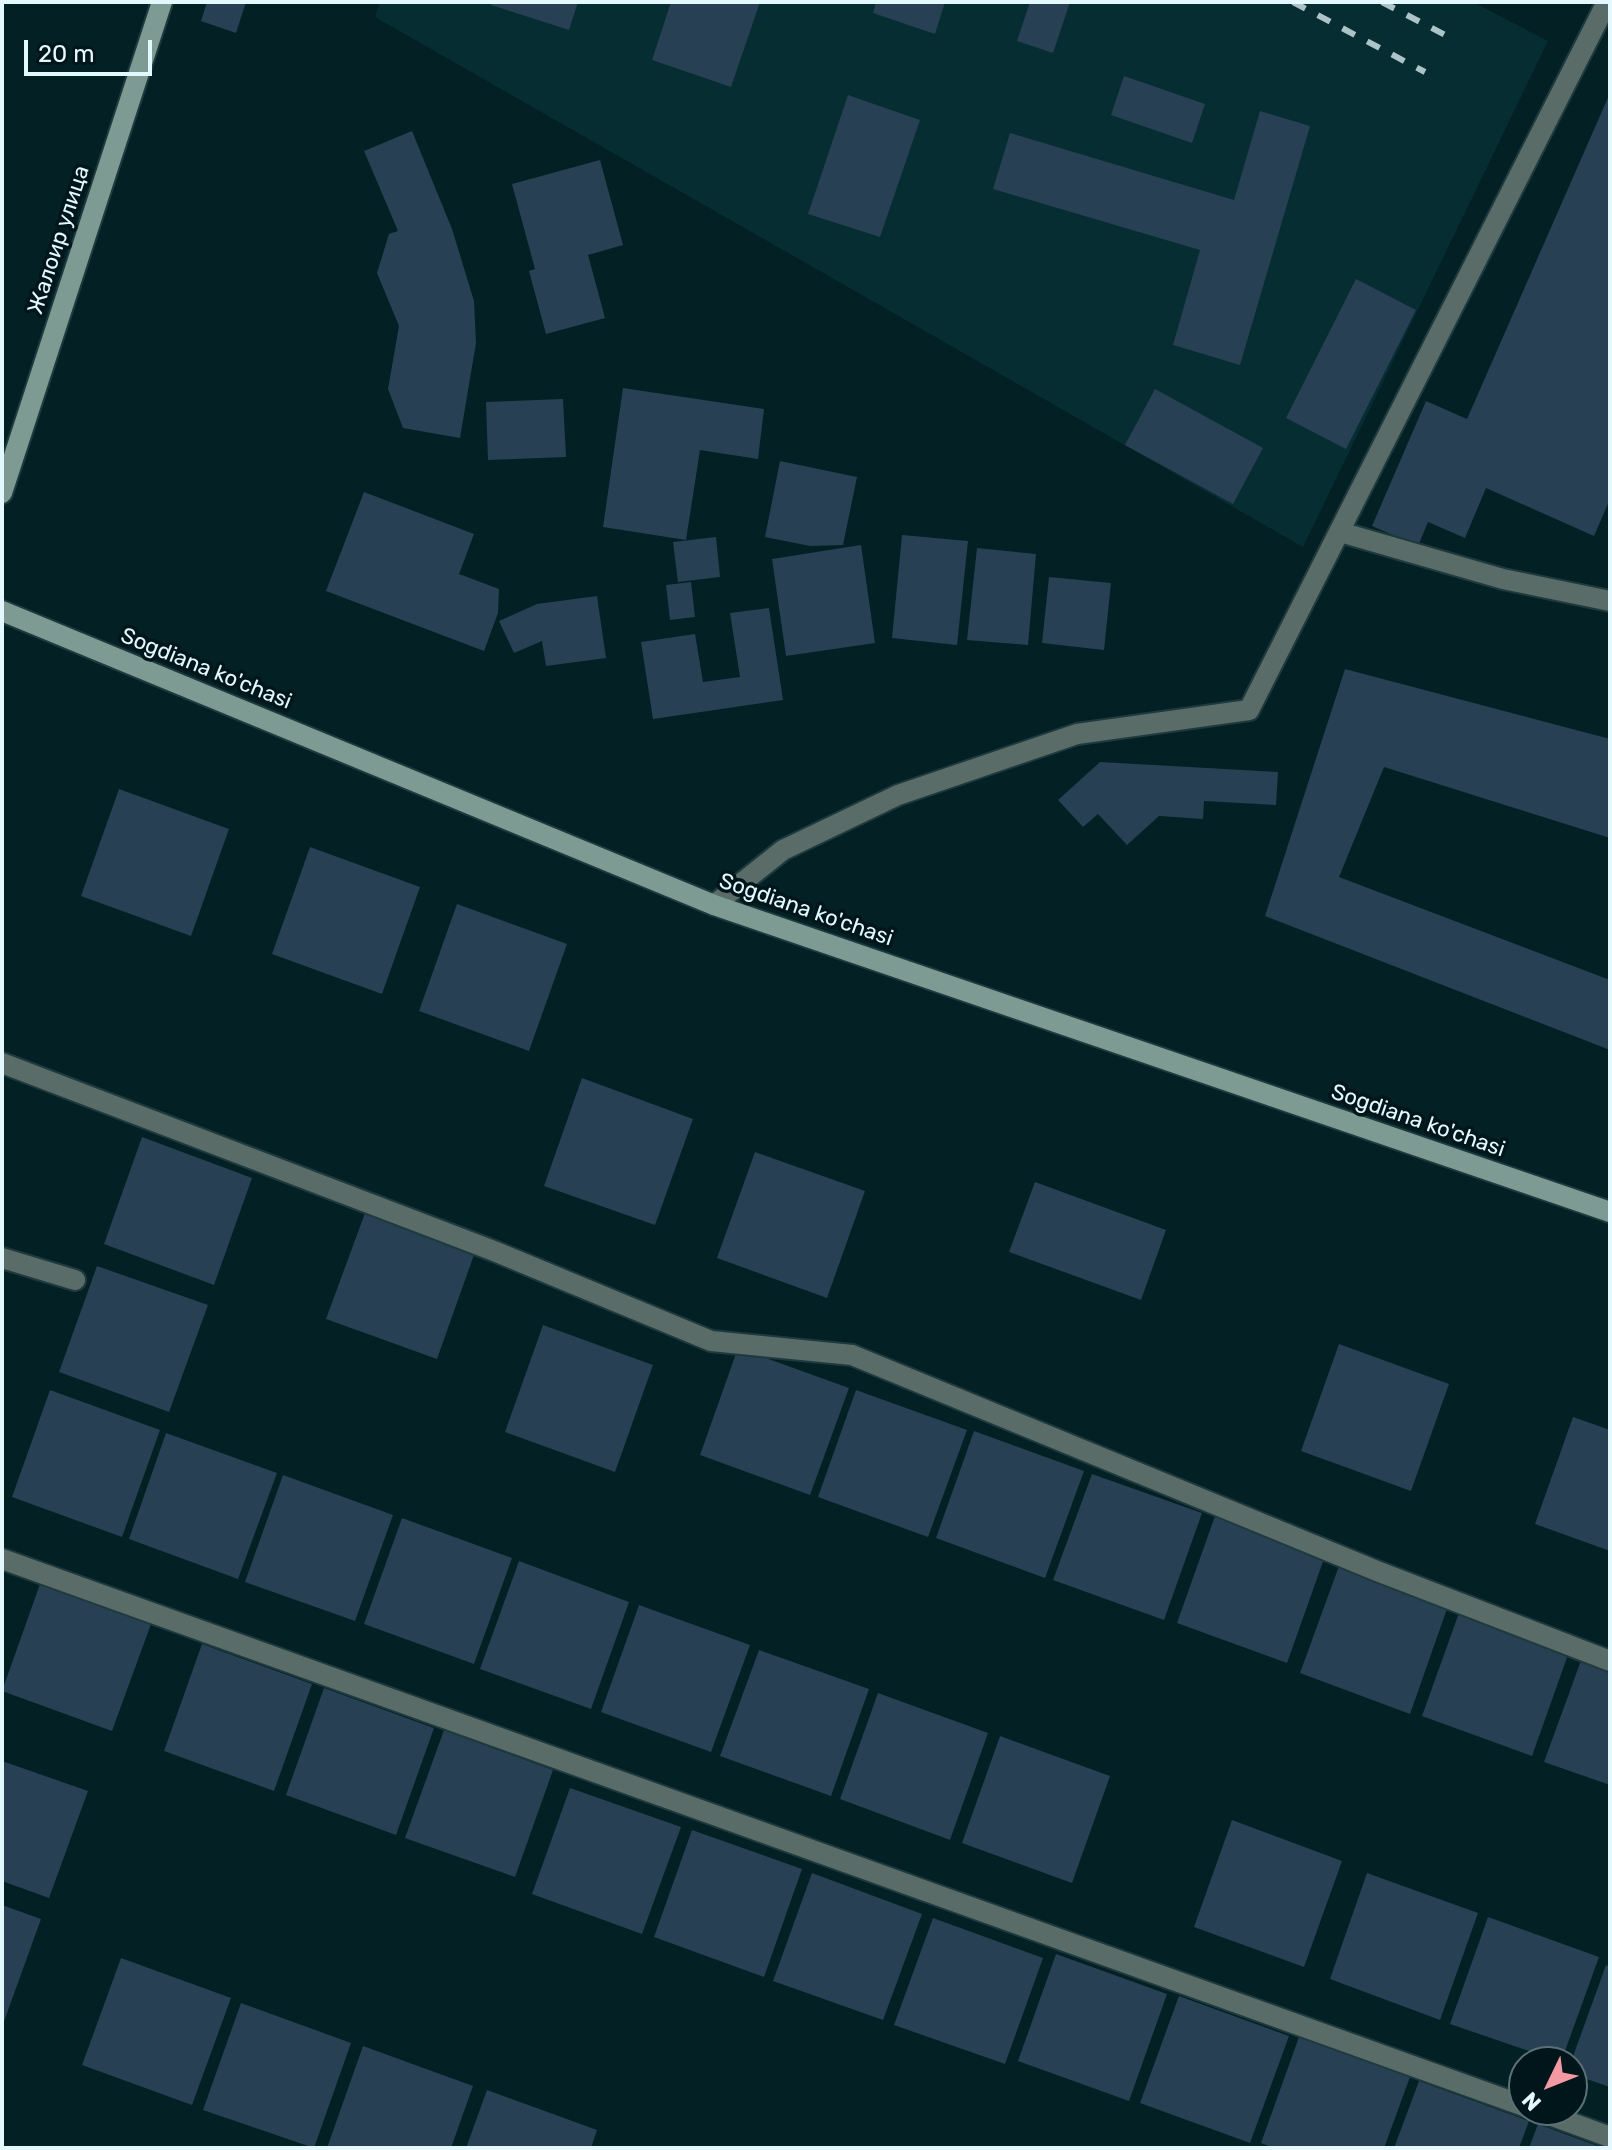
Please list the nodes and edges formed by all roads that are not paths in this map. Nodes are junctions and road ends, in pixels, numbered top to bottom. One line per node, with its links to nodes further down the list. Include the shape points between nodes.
1 (162, 2): 3 (street, Жалоир улица)
2 (1607, 2): 4 (street)
3 (2, 493)
4 (1340, 532): 5 (street, via 1503,579); 7 (street, via 1249,710 1077,734 898,795 783,850)
5 (1610, 601)
6 (2, 611): 7 (street, Sogdiana ko'chasi)
7 (714, 905): 9 (street, Sogdiana ko'chasi)
8 (2, 1063): 13 (street, via 494,1251 711,1341 852,1355)
9 (1610, 1212)
10 (2, 1258): 11 (street)
11 (75, 1280)
12 (2, 1559): 14 (street)
13 (1610, 1661)
14 (1508, 2100)
15 (1580, 2126): 16 (street)
16 (1610, 2137)

